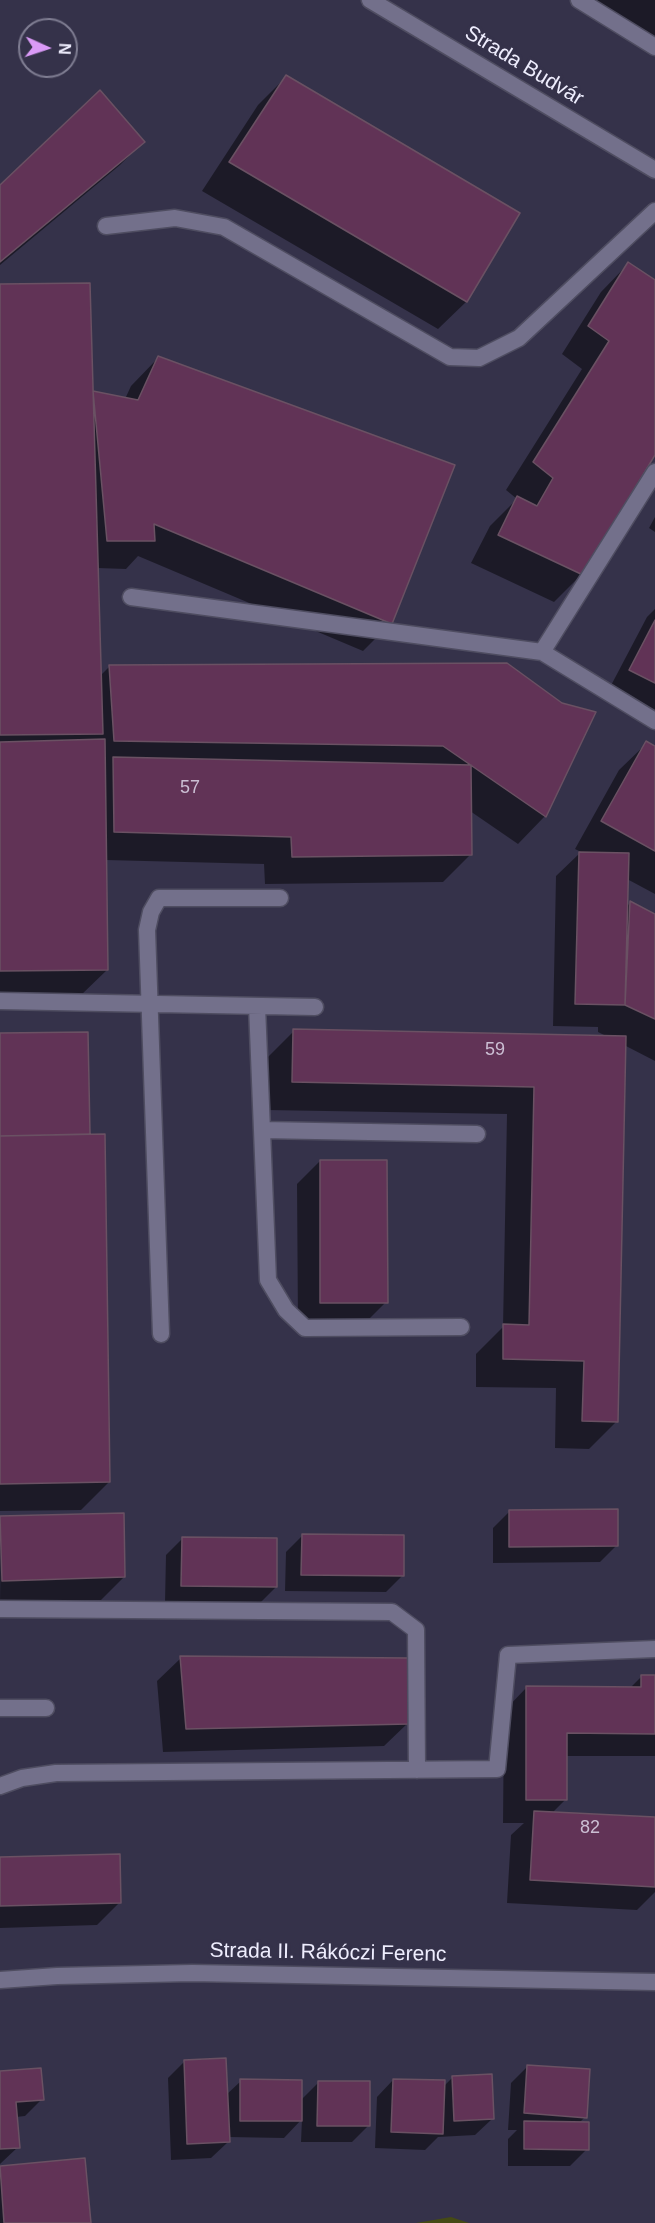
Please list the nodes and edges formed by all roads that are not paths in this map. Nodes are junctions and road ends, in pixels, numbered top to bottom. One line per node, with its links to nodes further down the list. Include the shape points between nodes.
1 (370, 0): 4 (main road, Strada Budvár)
2 (579, 0): 3 (main road)
3 (655, 47)
4 (655, 170)
5 (655, 211): 6 (main road, via 519,338 479,358 450,357 224,227 175,218)
6 (106, 226)
7 (655, 472): 9 (main road)
8 (131, 597): 9 (main road)
9 (542, 652): 10 (main road)
10 (655, 721)
11 (280, 898): 13 (main road, via 159,898 147,930)
12 (0, 1001): 13 (main road)
13 (148, 1004): 14 (main road); 19 (main road)
14 (257, 1006): 15 (main road); 16 (main road)
15 (315, 1007)
16 (262, 1130): 17 (main road); 18 (main road, via 268,1280 286,1310 305,1328)
17 (477, 1134)
18 (461, 1327)
19 (161, 1334)
20 (0, 1609): 24 (main road, via 392,1612 416,1630)
21 (655, 1648): 24 (main road, via 508,1655 497,1769)
22 (0, 1708): 23 (main road)
23 (46, 1708)
24 (417, 1770): 25 (main road, via 56,1773)
25 (0, 1786)
26 (0, 1980): 27 (main road, Strada II. Rákóczi Ferenc, via 192,1973)
27 (655, 1982)

